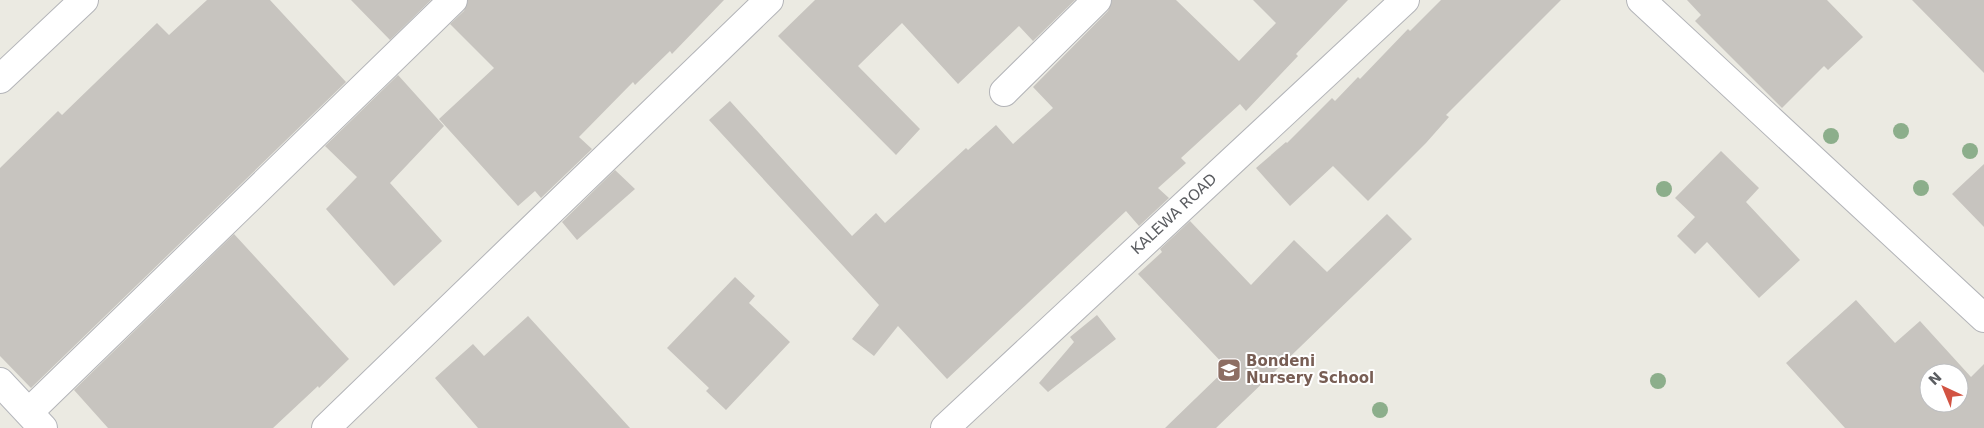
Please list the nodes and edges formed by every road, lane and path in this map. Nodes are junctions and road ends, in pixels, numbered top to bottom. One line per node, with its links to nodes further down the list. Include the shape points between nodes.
1 (84, 0): 7 (street)
2 (453, 0): 11 (street)
3 (769, 0): 12 (street)
4 (1097, 0): 8 (street)
5 (1405, 0): 13 (street, KALEWA ROAD)
6 (1641, 0): 9 (street)
7 (0, 79)
8 (1004, 92)
9 (1984, 318)
10 (0, 382): 11 (street)
11 (36, 420)
12 (326, 428)
13 (945, 428)

